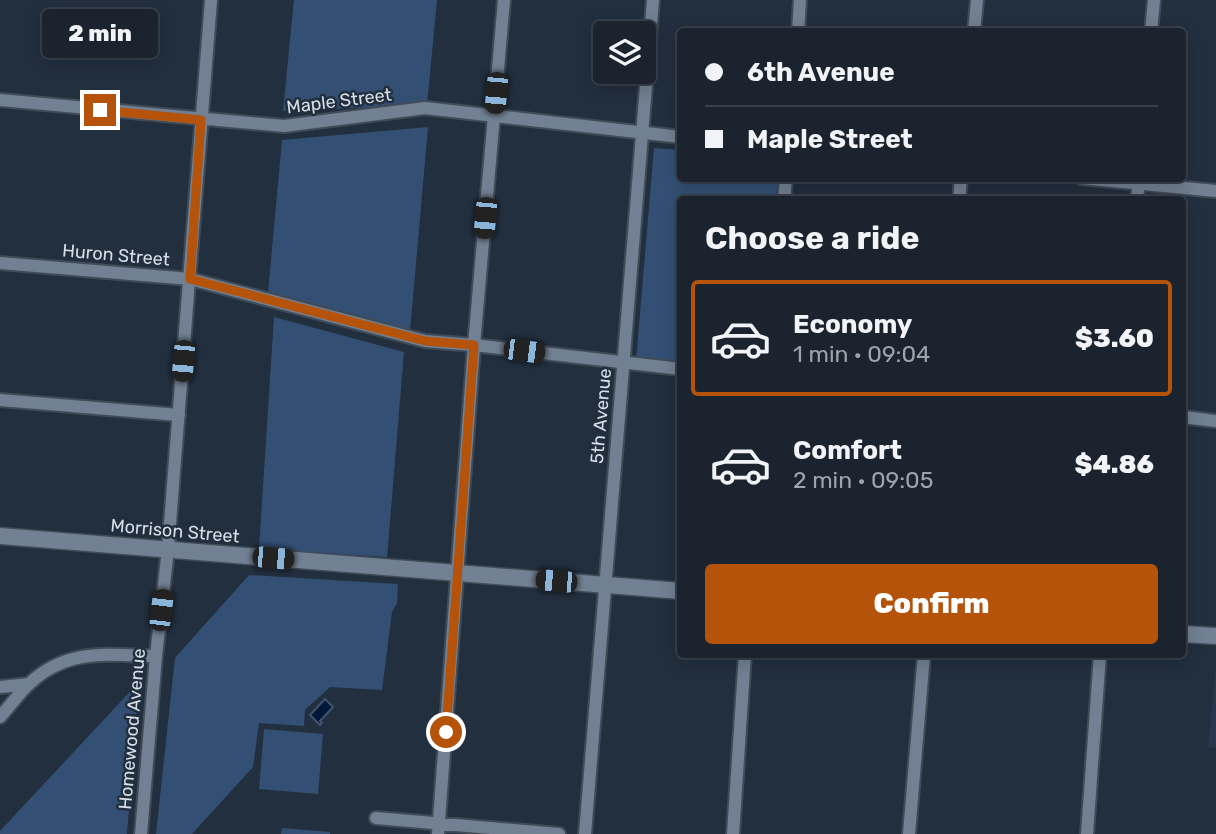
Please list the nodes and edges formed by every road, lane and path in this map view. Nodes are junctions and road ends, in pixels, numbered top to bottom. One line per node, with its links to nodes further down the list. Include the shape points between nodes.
1 (211, 0): 12 (street, Homewood Avenue)
2 (504, 0): 11 (street)
3 (653, 0): 13 (street, 5th Avenue)
4 (800, 0): 7 (street)
5 (977, 0): 8 (street)
6 (1154, 0): 9 (street)
7 (798, 28)
8 (974, 28)
9 (1152, 28)
10 (0, 100): 12 (street, Maple Street)
11 (494, 116): 12 (street, Maple Street, via 425,108 284,126); 13 (street, Maple Street); 19 (street)
12 (201, 120): 18 (street, Homewood Avenue)
13 (642, 134): 14 (street, Maple Street); 20 (street, 5th Avenue)
14 (677, 137)
15 (1146, 182): 16 (street)
16 (1216, 191)
17 (0, 263): 18 (street, Huron Street)
18 (190, 279): 19 (street, Huron Street, via 425,341); 23 (street, Homewood Avenue)
19 (474, 345): 20 (street, Huron Street); 28 (street)
20 (622, 363): 21 (street, Huron Street); 29 (street, 5th Avenue)
21 (677, 369)
22 (0, 400): 23 (street)
23 (178, 415): 27 (street, Homewood Avenue)
24 (1186, 417): 25 (street)
25 (1216, 421)
26 (0, 536): 27 (street, Morrison Street)
27 (168, 549): 28 (street, Morrison Street); 33 (street, Homewood Avenue)
28 (457, 573): 29 (street, Morrison Street); 41 (street)
29 (605, 585): 30 (street, Morrison Street); 44 (street, 5th Avenue)
30 (677, 592)
31 (1186, 634): 32 (street)
32 (1216, 636)
33 (156, 656): 37 (street, via 93,654 70,659); 42 (street, Homewood Avenue)
34 (745, 658): 45 (street)
35 (924, 658): 46 (street)
36 (1100, 658): 47 (street)
37 (29, 684): 38 (street); 39 (street)
38 (0, 687)
39 (0, 717)
40 (376, 818): 41 (street)
41 (439, 829): 43 (street)
42 (141, 834)
43 (559, 834)
44 (585, 834)
45 (733, 834)
46 (909, 834)
47 (1087, 834)

